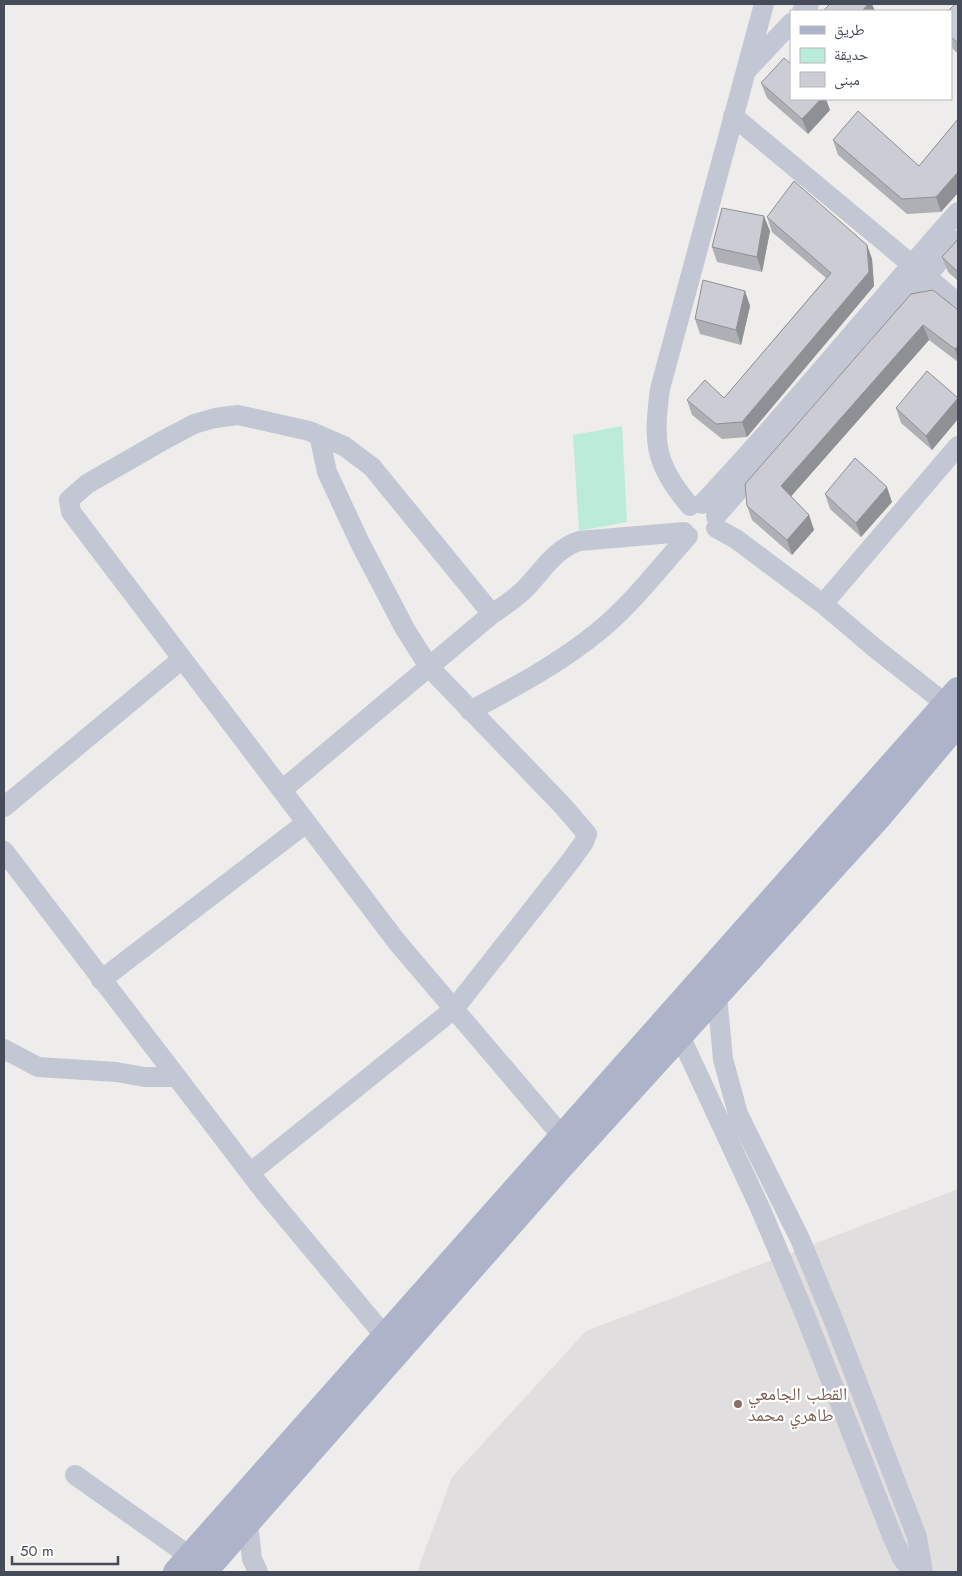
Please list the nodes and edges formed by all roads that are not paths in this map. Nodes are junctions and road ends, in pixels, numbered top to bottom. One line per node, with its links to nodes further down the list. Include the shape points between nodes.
1 (764, 4): 3 (street)
2 (790, 24): 3 (street)
3 (746, 70): 4 (street)
4 (734, 116): 7 (street); 11 (street, via 660,389 656,424 656,447 675,489)
5 (958, 212): 7 (street)
6 (958, 240): 7 (street)
7 (920, 269): 8 (street); 11 (street)
8 (958, 303)
9 (319, 435): 14 (street, via 344,446 372,467); 15 (street, via 238,415 215,418 194,424 162,440 86,484 69,500 71,512); 16 (street, via 327,472 360,544)
10 (958, 446): 13 (street)
11 (706, 513): 12 (street, via 682,515 681,527); 12 (street, via 714,533 698,540); 13 (street)
12 (686, 534): 14 (street, via 578,541 568,545 551,558 524,590); 18 (street, via 600,630 549,667)
13 (823, 604): 17 (street, via 876,649)
14 (492, 614): 16 (street)
15 (182, 659): 19 (street); 20 (street)
16 (429, 667): 18 (street); 19 (street)
17 (954, 706): 24 (main road, via 877,819); 26 (main road, via 709,970)
18 (470, 711): 25 (street, via 587,834 560,874)
19 (282, 790): 21 (street)
20 (4, 807)
21 (306, 822): 23 (street); 25 (street, via 397,942)
22 (4, 851): 23 (street)
23 (101, 980): 28 (street)
24 (717, 995): 26 (main road); 37 (street, via 723,1059 738,1114 800,1239 833,1319 917,1537)
25 (454, 1009): 29 (street); 30 (street)
26 (675, 1026): 29 (main road); 31 (main road, via 558,1170); 36 (street, via 761,1210 893,1538 902,1558)
27 (4, 1049): 28 (street, via 38,1067)
28 (175, 1077): 30 (street)
29 (562, 1136): 31 (main road)
30 (250, 1173): 31 (street)
31 (392, 1345): 33 (main road); 34 (main road)
32 (75, 1475): 34 (street)
33 (248, 1522): 34 (main road); 35 (street)
34 (199, 1565): 35 (street)
35 (255, 1566)
36 (914, 1572)
37 (923, 1572)

